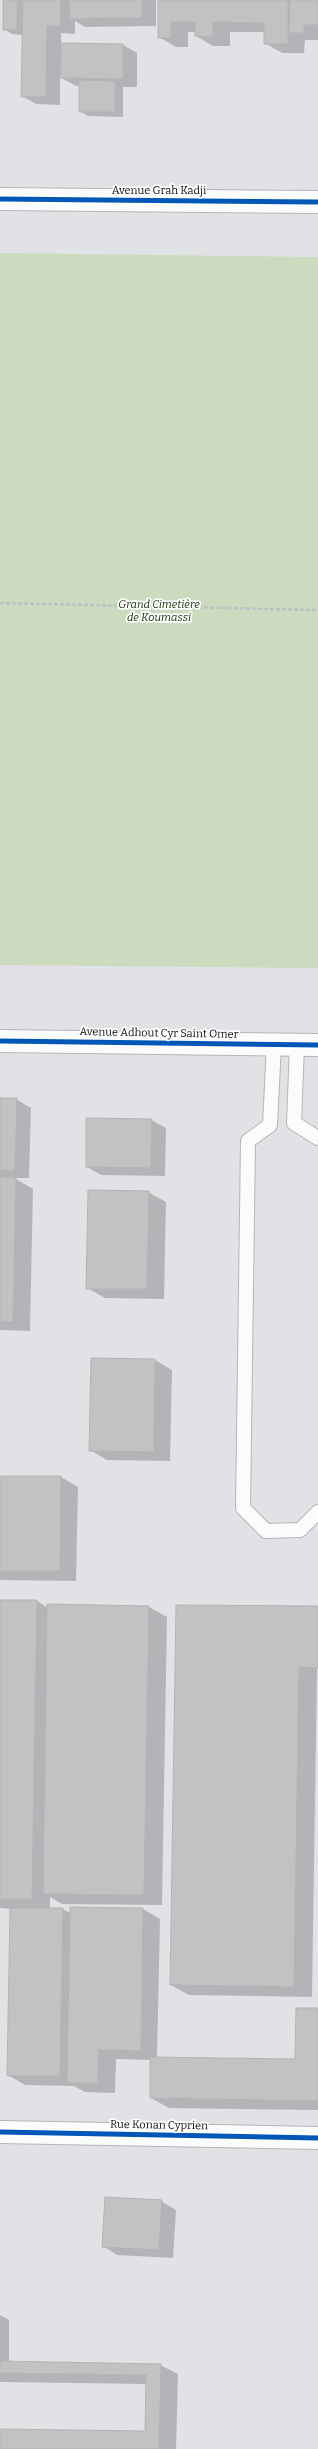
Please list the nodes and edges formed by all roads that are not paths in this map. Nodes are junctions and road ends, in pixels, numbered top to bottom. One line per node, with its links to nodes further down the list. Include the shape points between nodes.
1 (0, 199): 2 (street, Avenue Grah Kadji)
2 (318, 202)
3 (0, 1041): 4 (street, Avenue Adhout Cyr Saint Omer)
4 (274, 1044): 5 (street, Avenue Adhout Cyr Saint Omer); 7 (lane, via 270,1125 248,1140 243,1508 266,1531 300,1530)
5 (308, 1045): 6 (lane, via 294,1123)
6 (318, 1138)
7 (318, 1512)
8 (0, 2132): 9 (street, Rue Konan Cyprien)
9 (318, 2138)

